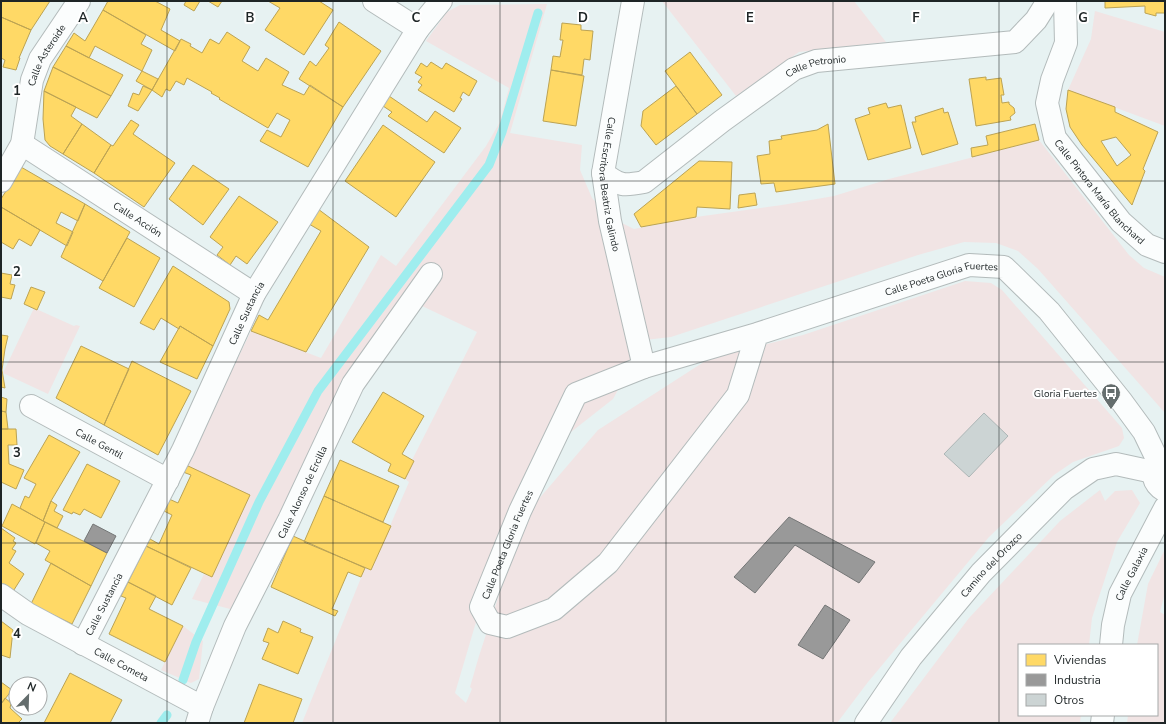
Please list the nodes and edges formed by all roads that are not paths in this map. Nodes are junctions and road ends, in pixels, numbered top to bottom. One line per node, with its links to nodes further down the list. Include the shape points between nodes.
1 (79, 1): 8 (street, Calle Asteroide, via 40,59 27,105)
2 (374, 1): 7 (street)
3 (441, 1): 7 (street, Calle Sustancia)
4 (633, 1): 9 (street, Calle Escritora Beatriz Galindo)
5 (1048, 1): 9 (street, Calle Petronio, via 1036,20 1016,42 808,63 794,69 722,121 644,182 628,185 615,183)
6 (1065, 1): 11 (street, Calle Pintora María Blanchard, via 1066,43 1052,80 1047,103 1055,138 1121,222 1147,245)
7 (418, 28): 13 (street, Calle Sustancia)
8 (22, 144): 10 (street, Calle Asteroide); 13 (street, Calle Acción)
9 (603, 173): 15 (street, Calle Escritora Beatriz Galindo, via 610,221)
10 (1, 181)
11 (1165, 252)
12 (431, 274): 24 (street, Calle Alonso de Ercilla, via 353,384 289,520 235,626)
13 (254, 294): 18 (street, Calle Sustancia)
14 (757, 334): 15 (street, Calle Poeta Gloria Fuertes); 15 (street, Calle Poeta Gloria Fuertes, via 738,395 608,563 554,609 507,627 490,623 481,607 520,511 576,394); 17 (street, Calle Poeta Gloria Fuertes, via 969,265 1004,267 1049,311 1122,402 1144,432)
15 (644, 367)
16 (31, 406): 18 (street, Calle Gentil)
17 (1159, 463): 19 (street, Calle Poeta Gloria Fuertes, via 1156,483); 25 (street, Camino del Orozco, via 1116,464 1093,469 1064,489 981,573 911,657)
18 (168, 480): 22 (street, Calle Sustancia)
19 (1165, 491)
20 (1165, 508): 23 (street, Calle Galaxia, via 1120,594)
21 (1, 595): 22 (street, Calle Cometa, via 28,614)
22 (84, 644): 24 (street, Calle Cometa)
23 (1111, 644)
24 (200, 715)
25 (866, 723)

